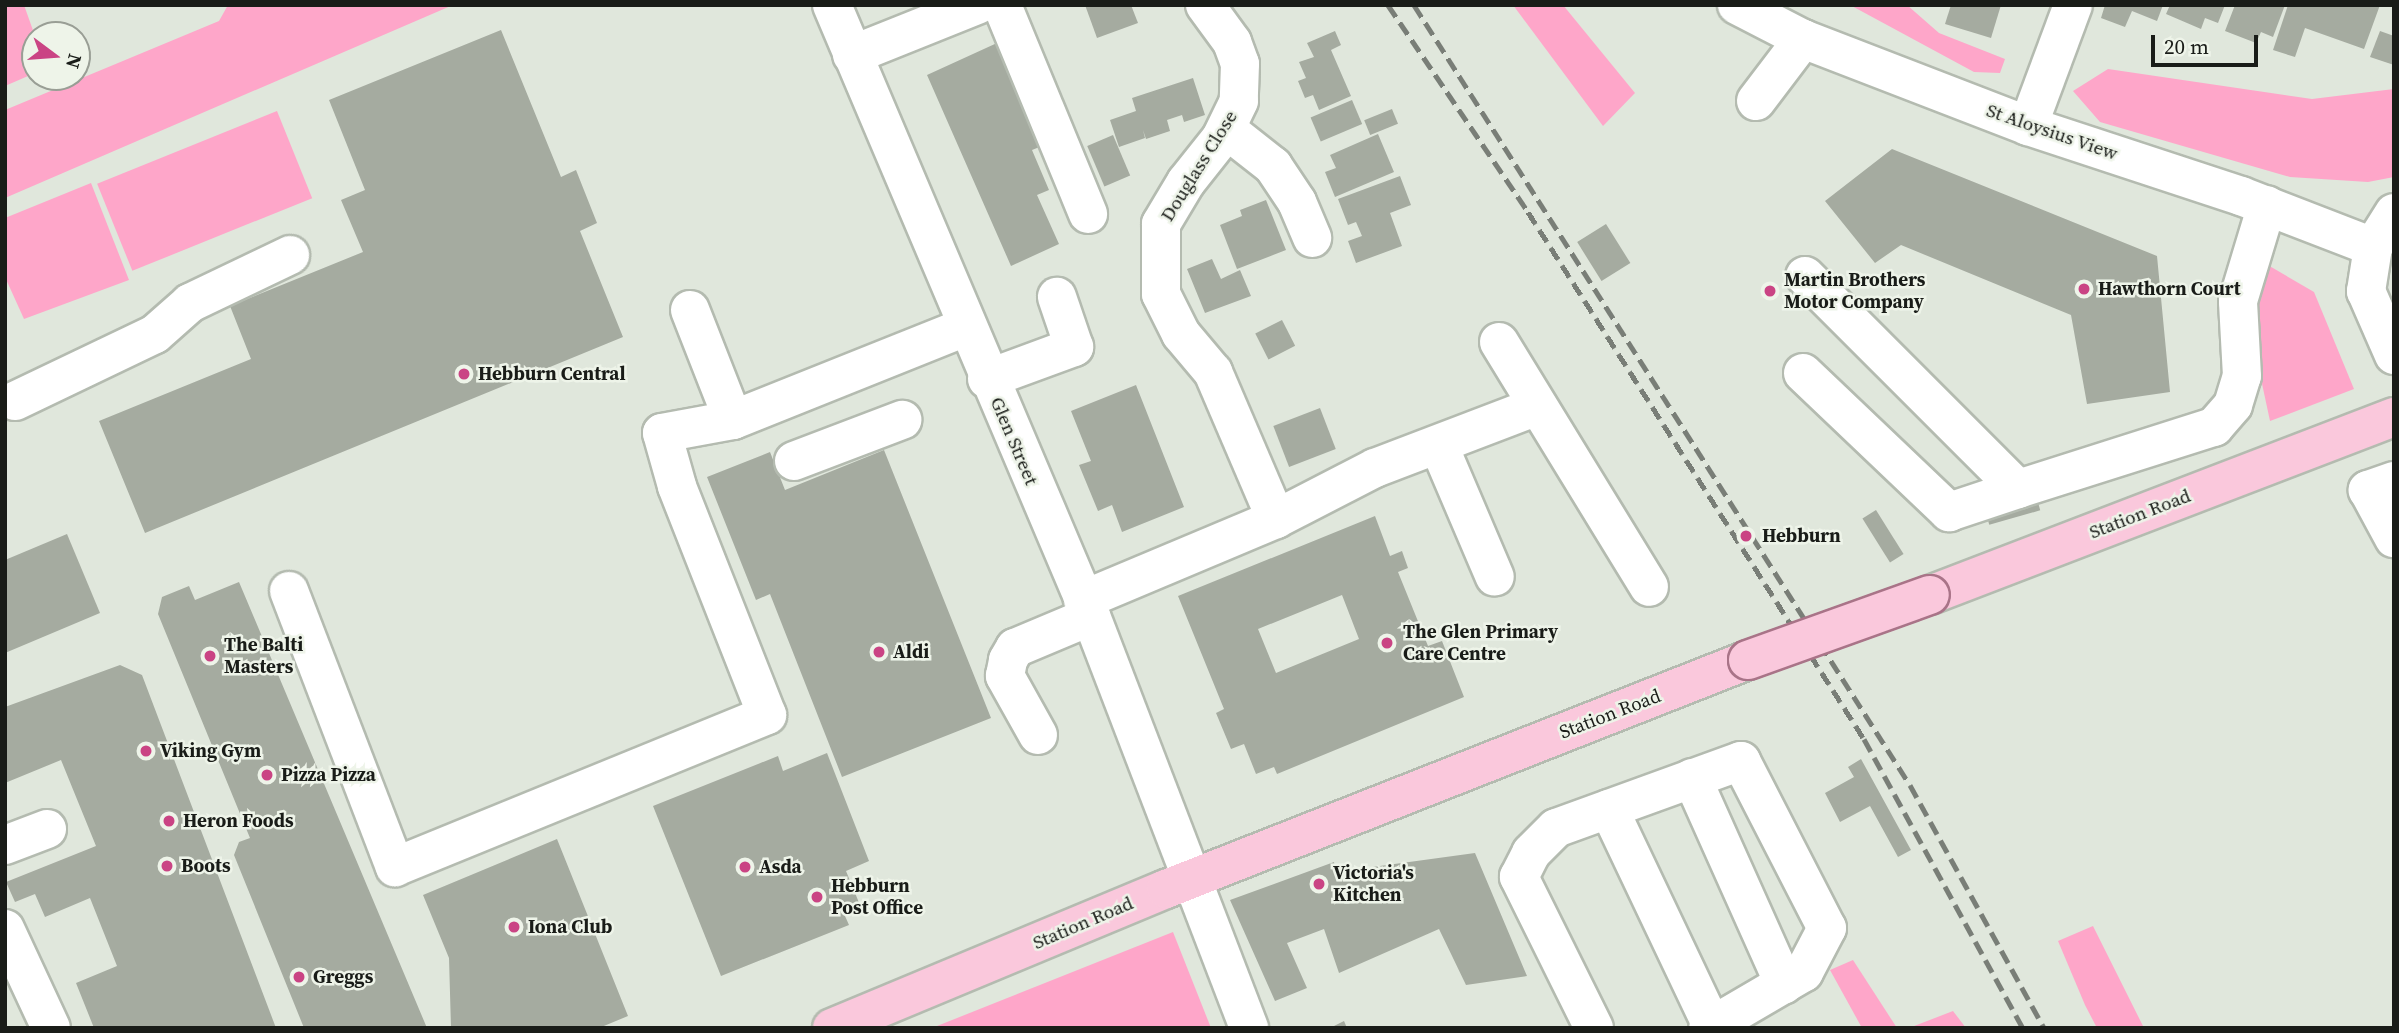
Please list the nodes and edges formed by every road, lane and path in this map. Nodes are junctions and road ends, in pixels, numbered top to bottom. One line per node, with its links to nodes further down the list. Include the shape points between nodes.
1 (832, 5): 8 (street, Glen Street)
2 (977, 5): 8 (street)
3 (1002, 5): 13 (street)
4 (1205, 5): 11 (street, Douglass Close, via 1232,42 1240,64 1239,101)
5 (1737, 5): 7 (street, St Aloysius View)
6 (2073, 5): 10 (street)
7 (1803, 39): 9 (street); 10 (street, St Aloysius View)
8 (852, 55): 21 (street, Glen Street)
9 (1756, 101)
10 (2028, 125): 12 (street, St Aloysius View)
11 (1226, 129): 15 (street, via 1273,166 1297,202); 35 (street, Douglass Close, via 1161,224 1161,294 1181,334 1213,373)
12 (2267, 205): 16 (street, St Aloysius View); 34 (street, via 2238,301 2242,376 2233,405 2214,427)
13 (1088, 214)
14 (2394, 214): 16 (street)
15 (1312, 237)
16 (2373, 247): 23 (street, via 2366,291)
17 (290, 255): 26 (street, via 190,303 155,334)
18 (1805, 276): 34 (street)
19 (1056, 297): 25 (street, via 1074,347)
20 (690, 310): 29 (street)
21 (965, 327): 25 (street, Glen Street); 29 (street)
22 (1499, 342): 27 (street)
23 (2394, 355)
24 (1803, 373): 34 (street, via 1949,512)
25 (987, 379): 40 (street, Glen Street)
26 (15, 401)
27 (1535, 407): 31 (street); 38 (street)
28 (2394, 417): 46 (main road, Station Road, bridge, via 1748,660)
29 (733, 420): 39 (street, via 663,433 677,486 767,715 395,867)
30 (902, 420): 32 (street)
31 (1439, 446): 35 (street, via 1375,468); 37 (street)
32 (794, 461)
33 (2394, 481): 36 (street, via 2368,490)
34 (2018, 489)
35 (1276, 519): 40 (street)
36 (2394, 538)
37 (1495, 577)
38 (1648, 587)
39 (289, 591)
40 (1087, 608): 41 (street, via 1015,648 1008,660 1005,676); 46 (street, Glen Street)
41 (1038, 735)
42 (1692, 778): 43 (street); 48 (street); 48 (street, via 1741,761 1827,928 1804,972)
43 (1609, 809): 49 (street); 53 (street, via 1556,828 1531,853 1519,877)
44 (47, 829): 45 (street)
45 (5, 845)
46 (1194, 878): 51 (main road, Station Road); 52 (street, Glen Street)
47 (5, 929): 50 (street)
48 (1784, 984): 49 (street)
49 (1710, 1027)
50 (51, 1028)
51 (832, 1028)
52 (1249, 1028)
53 (1594, 1028)

